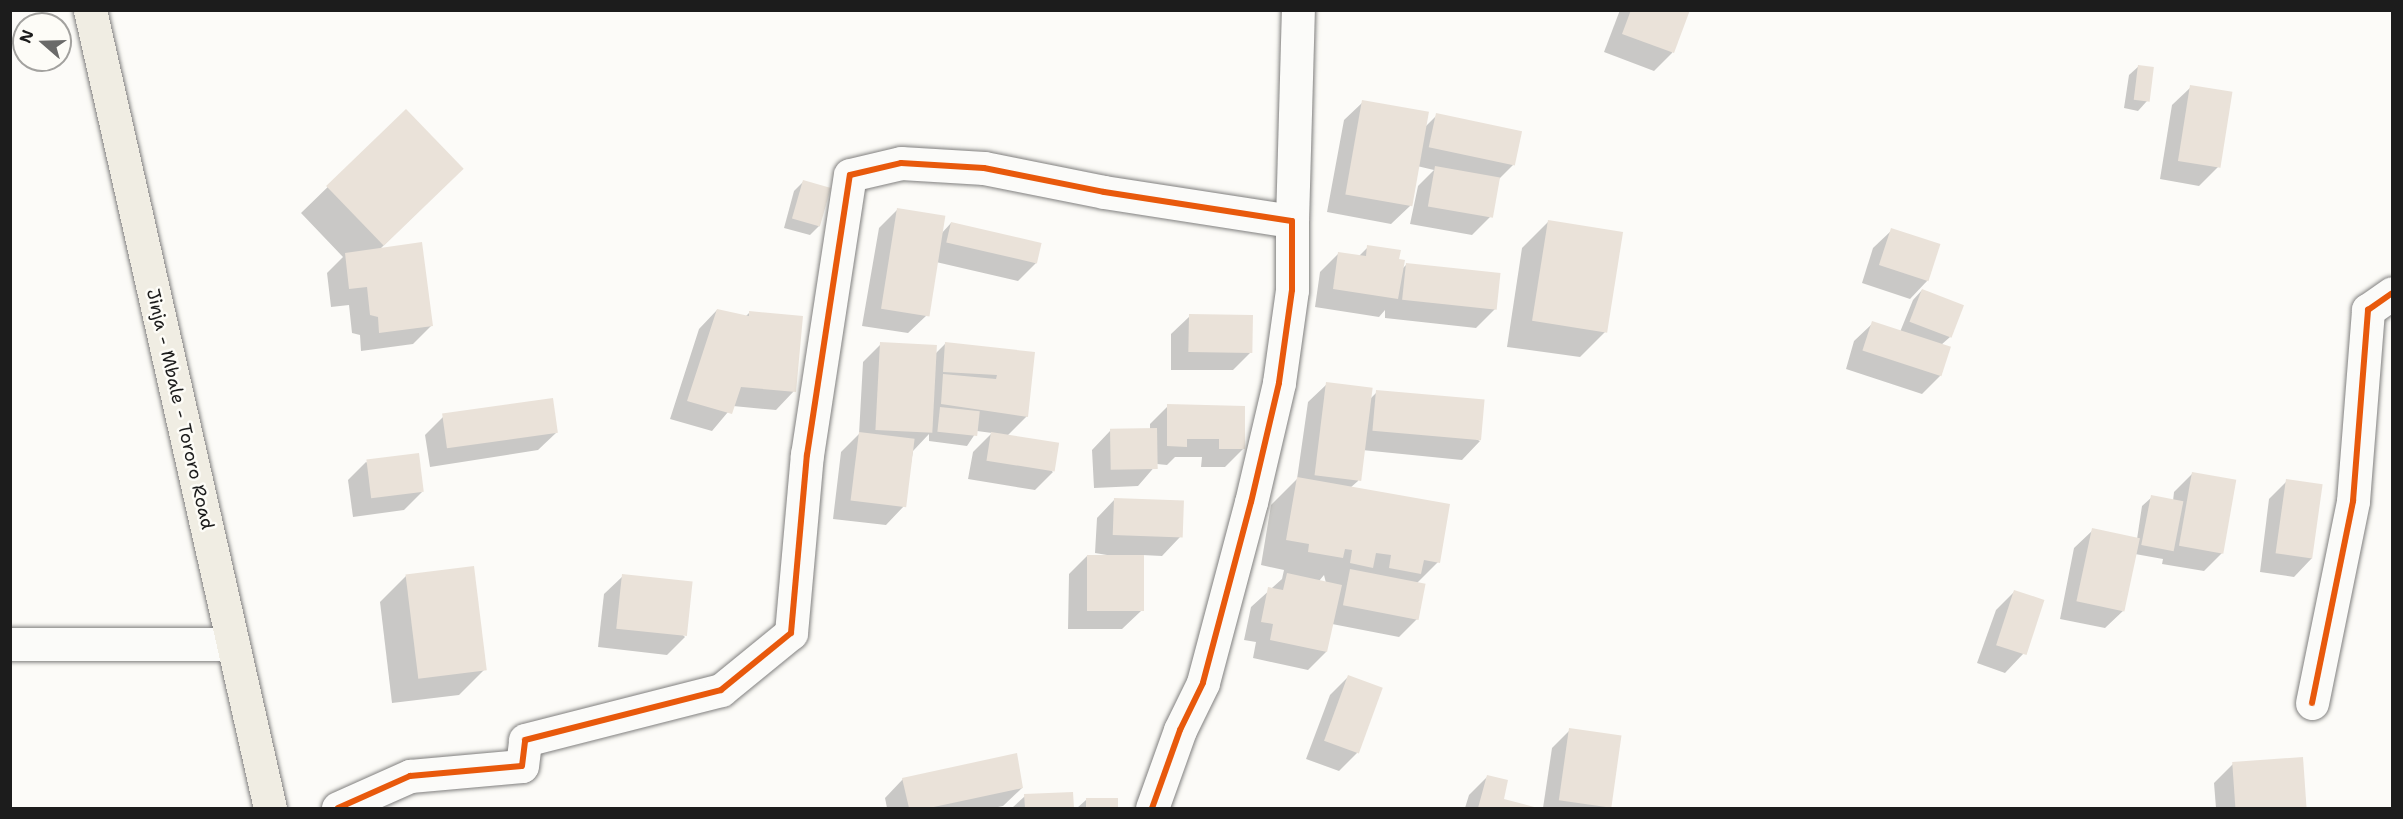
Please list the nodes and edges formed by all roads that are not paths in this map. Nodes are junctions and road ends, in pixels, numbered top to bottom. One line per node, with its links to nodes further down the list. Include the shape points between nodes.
1 (90, 10): 6 (main road, Jinja - Mbale - Tororo Road)
2 (1298, 10): 3 (street)
3 (1292, 221): 9 (street, via 1104,192 984,168 901,163 850,175 807,455 791,633 721,690 525,740 522,766 410,776); 10 (street, via 1292,290 1279,384 1251,502 1203,683 1180,730)
4 (2392, 293): 7 (street, via 2368,310 2353,501)
5 (10, 644): 6 (street)
6 (234, 644): 8 (main road, Jinja - Mbale - Tororo Road)
7 (2312, 703)
8 (270, 808)
9 (338, 808)
10 (1152, 808)

